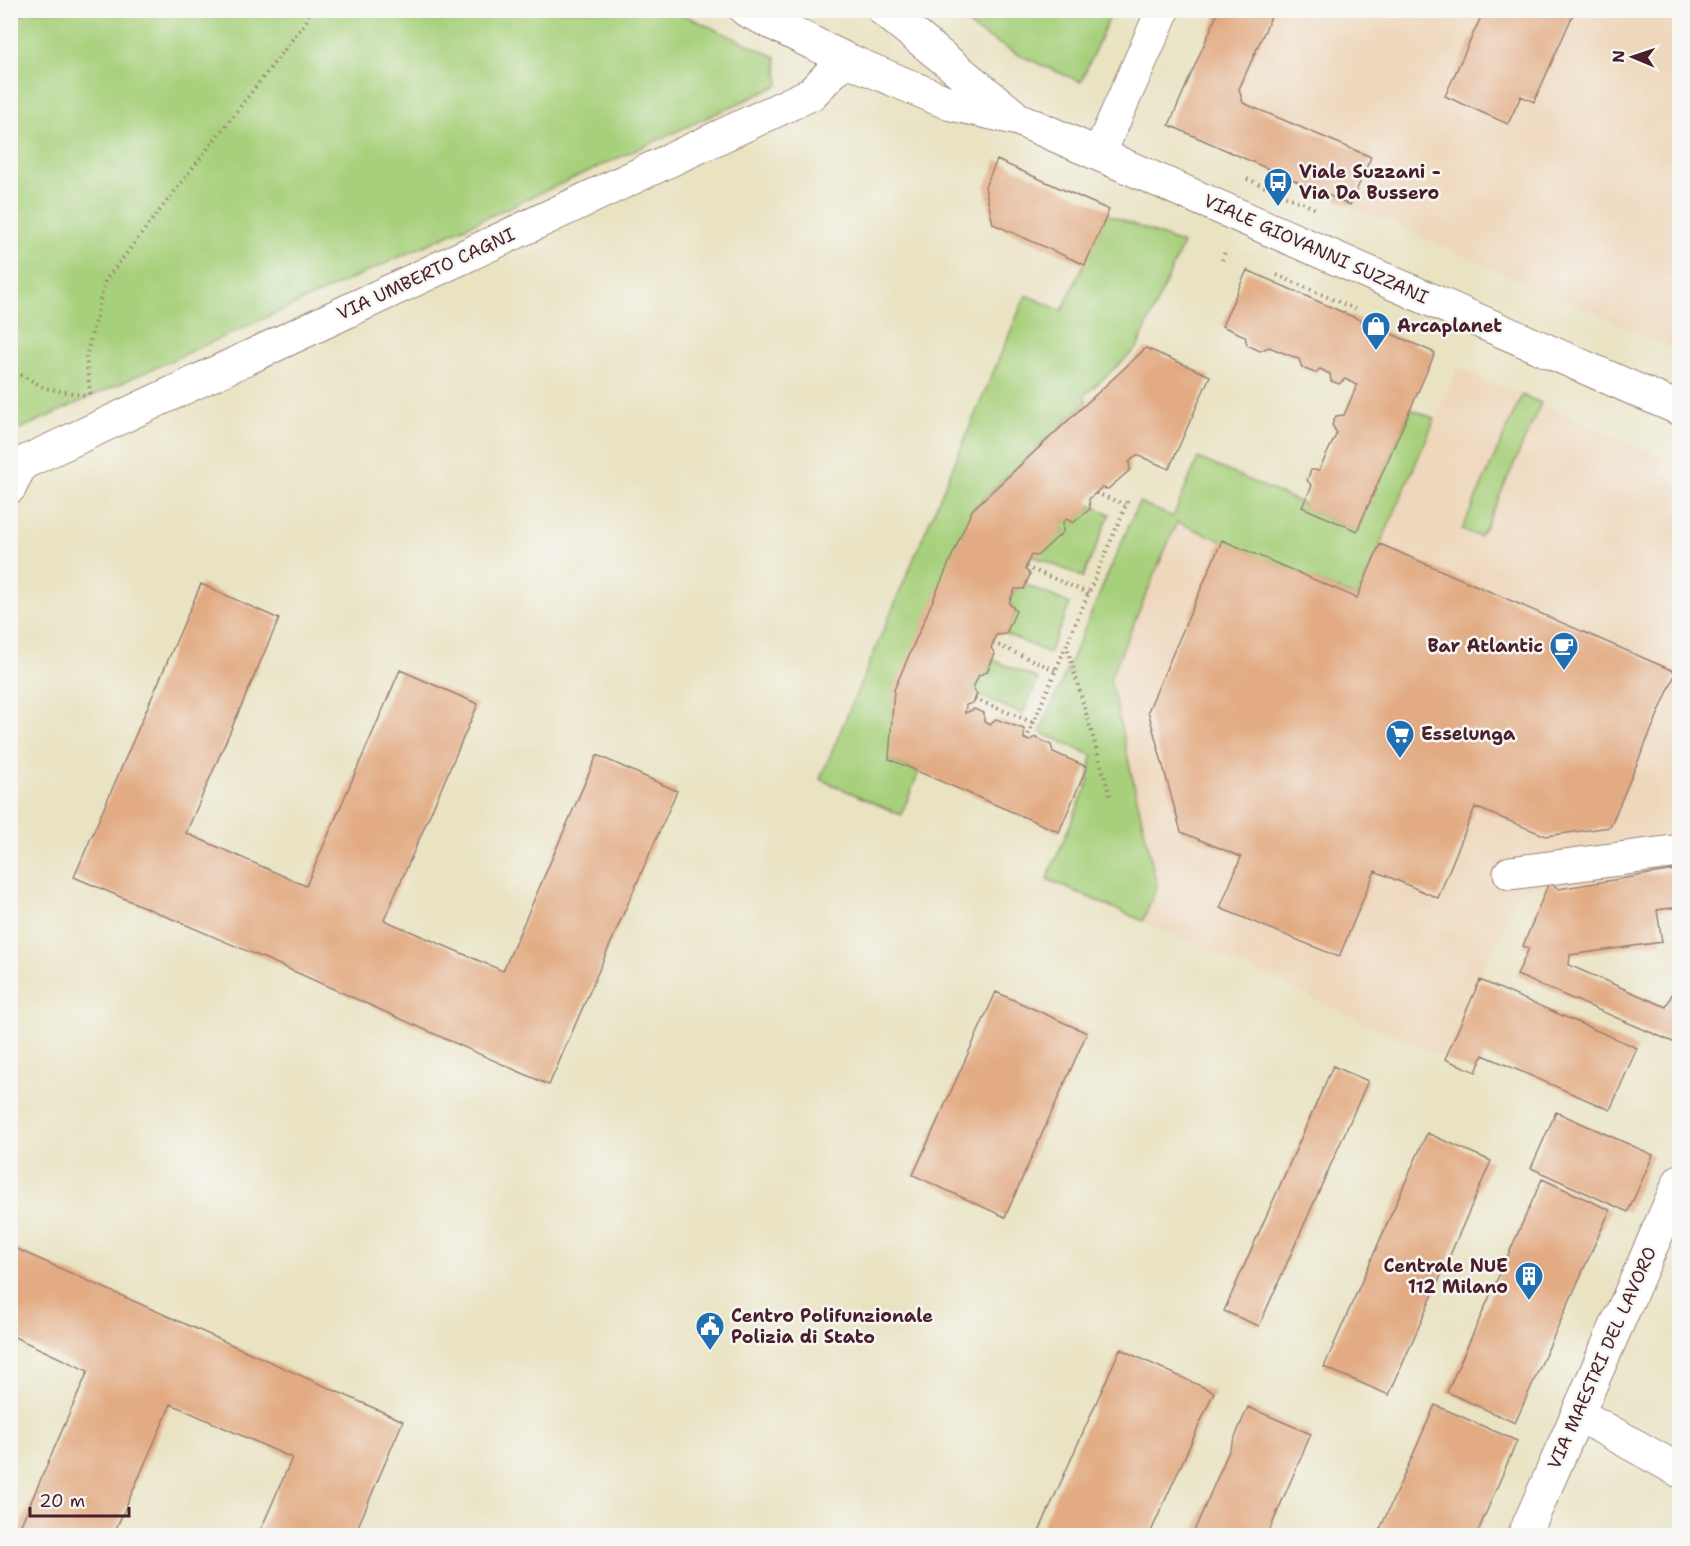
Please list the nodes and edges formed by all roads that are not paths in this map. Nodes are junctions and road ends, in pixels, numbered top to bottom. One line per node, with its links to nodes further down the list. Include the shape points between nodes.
1 (746, 10): 4 (street, VIALE GIOVANNI SUZZANI)
2 (884, 10): 5 (street, VIALE GIOVANNI SUZZANI)
3 (1163, 10): 6 (street)
4 (845, 59): 5 (street, VIALE GIOVANNI SUZZANI, via 951,104); 8 (street, VIA UMBERTO CAGNI, via 811,94 21,464)
5 (1018, 119): 6 (street, VIALE GIOVANNI SUZZANI)
6 (1099, 154): 7 (street, VIALE GIOVANNI SUZZANI)
7 (1680, 410)
8 (10, 487)
9 (1680, 851): 10 (street)
10 (1510, 873)
11 (1680, 1181): 12 (street, VIA MAESTRI DEL LAVORO)
12 (1578, 1414): 13 (street); 14 (street, VIA MAESTRI DEL LAVORO)
13 (1680, 1471)
14 (1524, 1536)

